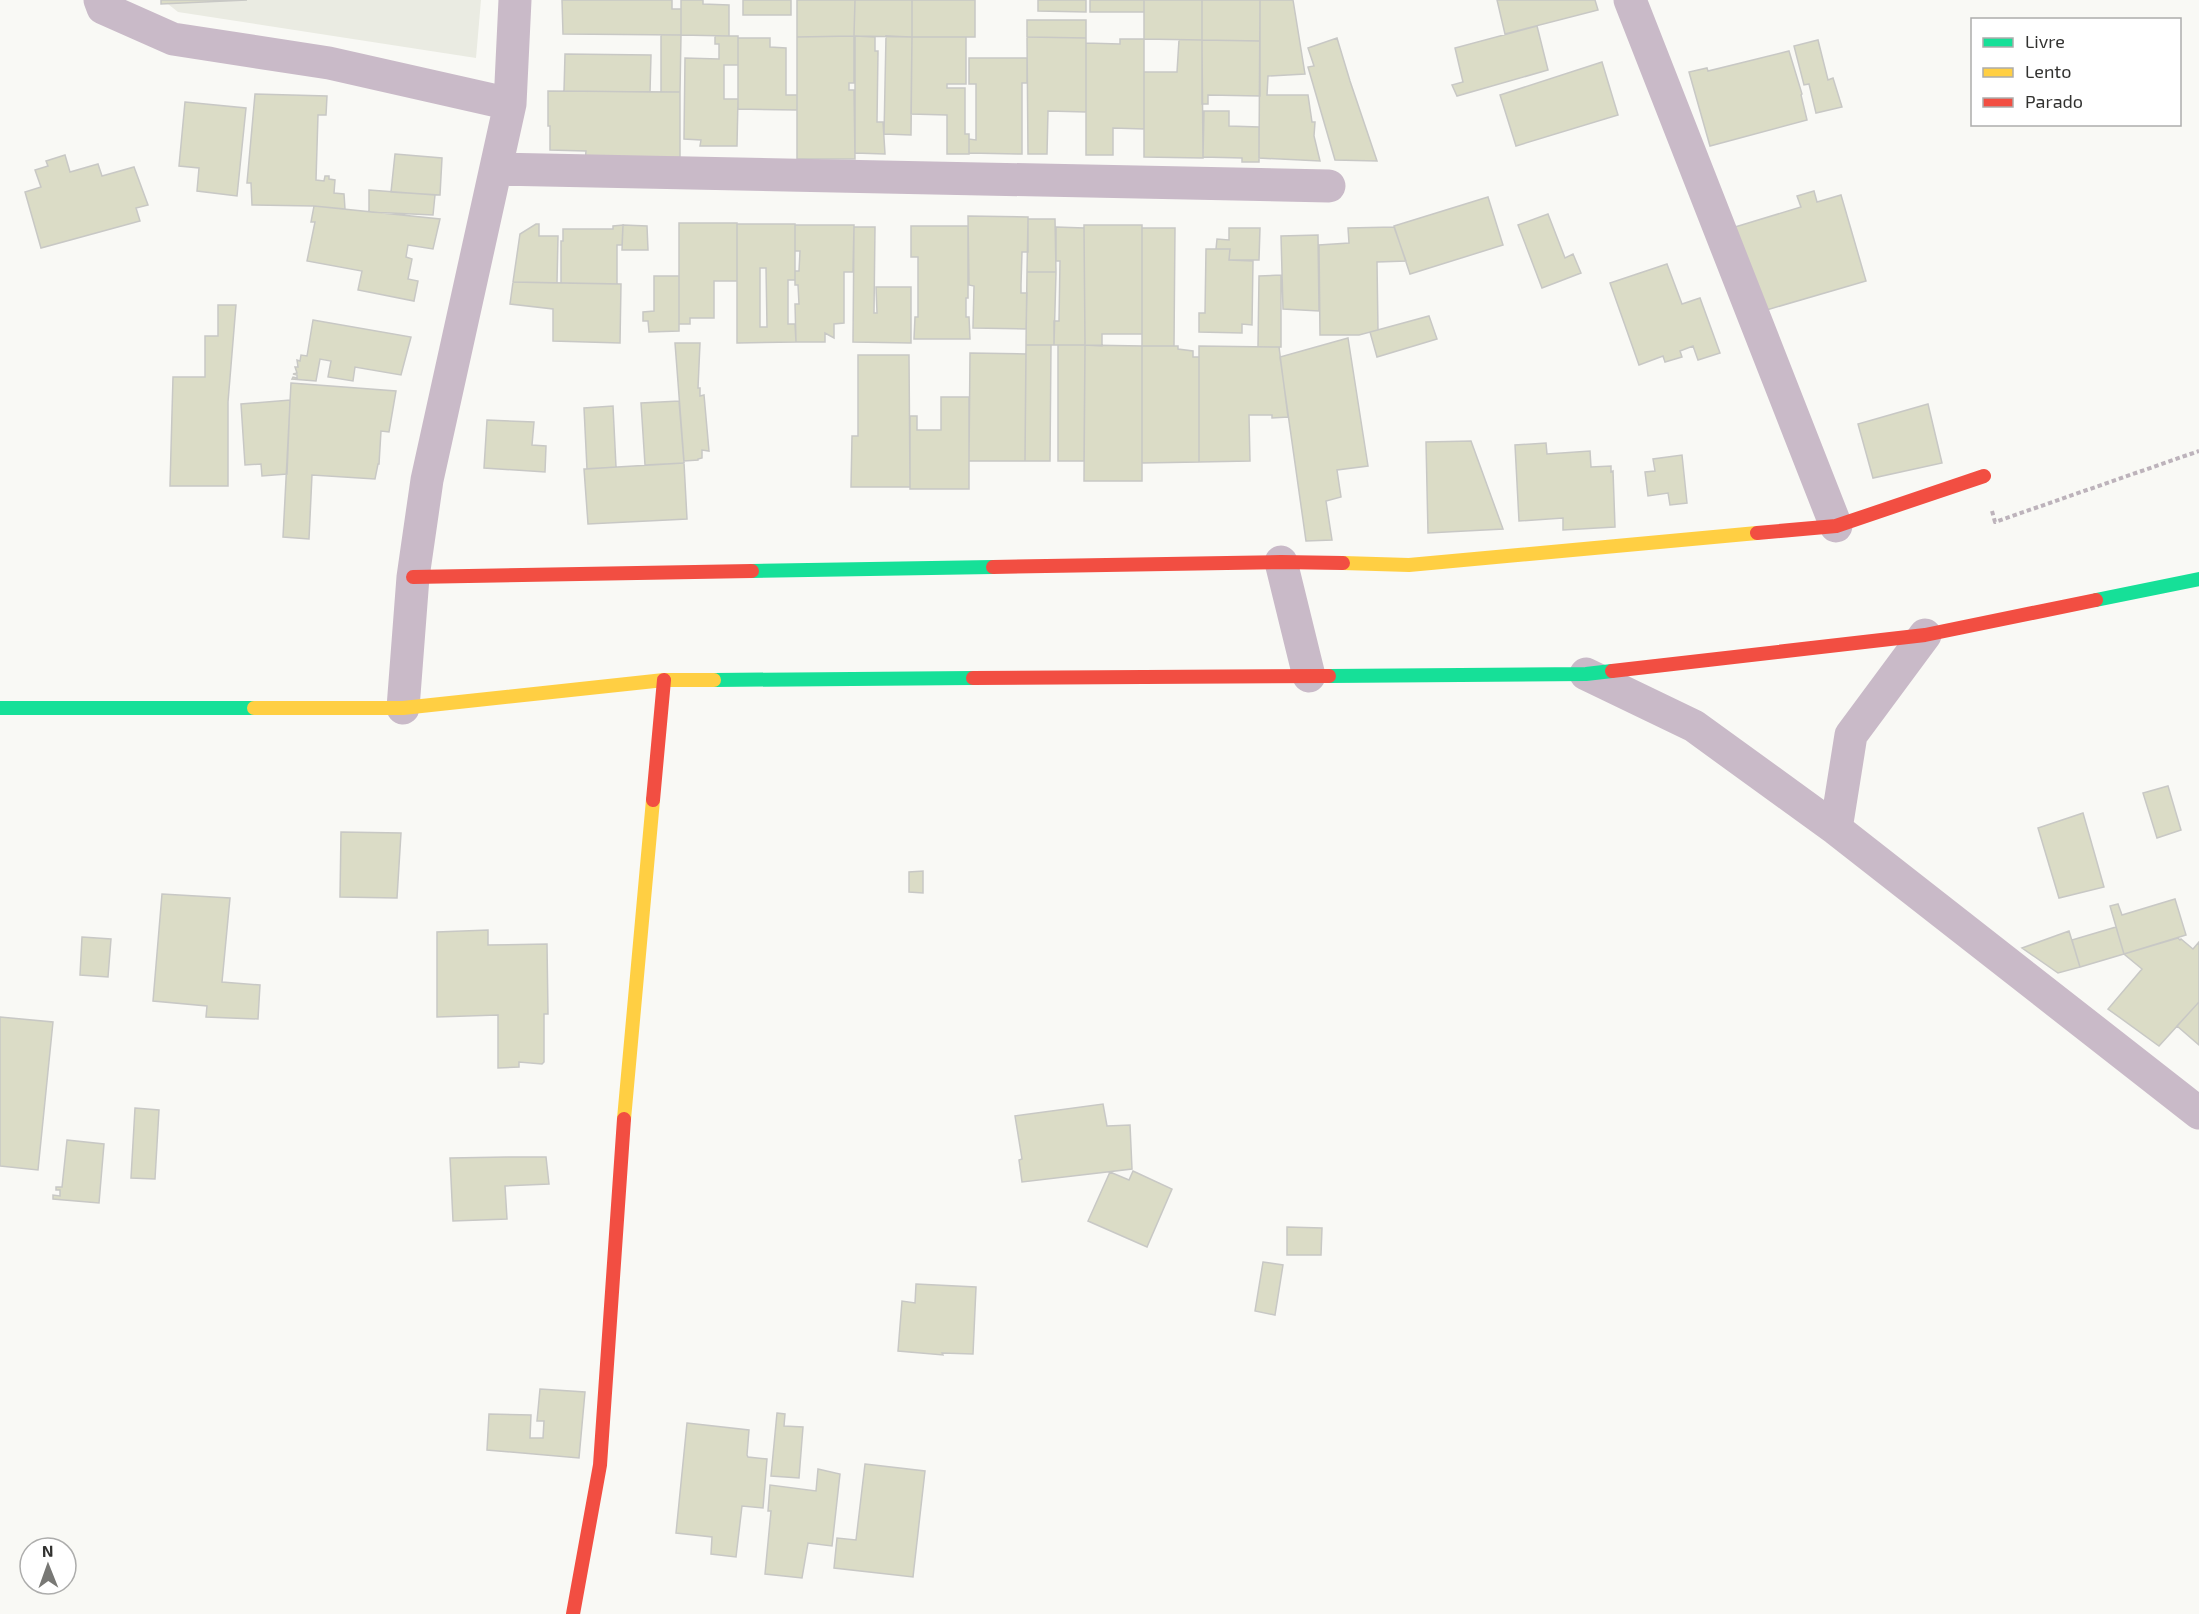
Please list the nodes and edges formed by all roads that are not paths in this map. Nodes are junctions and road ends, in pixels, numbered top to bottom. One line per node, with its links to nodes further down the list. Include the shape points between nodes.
1 (100, 0): 4 (street, via 103,8 173,39 329,63)
2 (515, 0): 4 (street)
3 (1630, 0): 8 (street)
4 (510, 104): 5 (street)
5 (496, 169): 6 (street); 10 (street, via 427,480)
6 (1329, 186)
7 (1984, 476): 8 (street)
8 (1836, 526): 9 (street, via 1409,565)
9 (1281, 562): 10 (street); 14 (street)
10 (413, 578): 17 (street)
11 (2199, 579): 12 (street)
12 (1925, 635): 13 (street); 18 (street, via 1851,735)
13 (1586, 674): 14 (street); 18 (street, via 1694,726)
14 (1309, 676): 15 (street)
15 (664, 680): 17 (street); 20 (street, via 627,1071 600,1465)
16 (0, 708): 17 (street)
17 (403, 708)
18 (1836, 829): 19 (street)
19 (2199, 1113)
20 (573, 1614)

